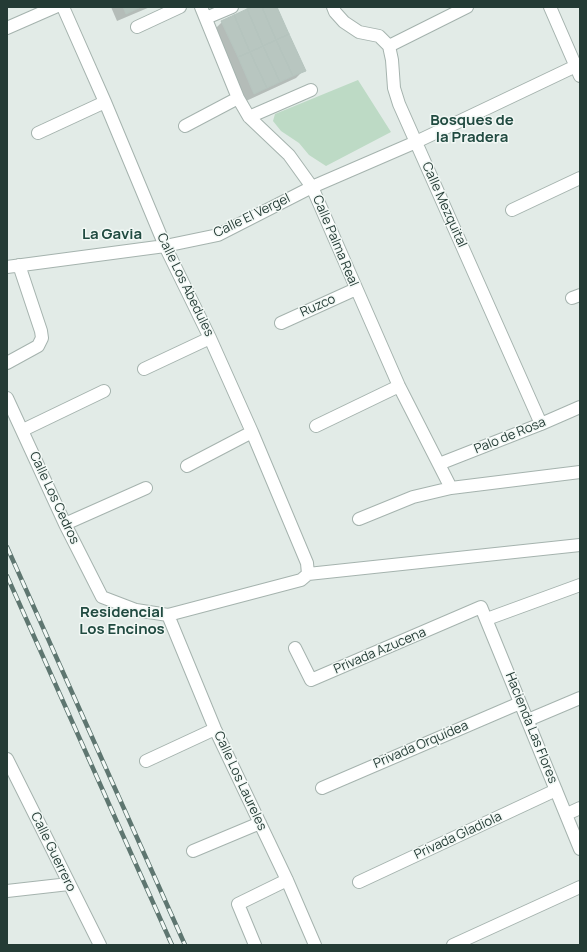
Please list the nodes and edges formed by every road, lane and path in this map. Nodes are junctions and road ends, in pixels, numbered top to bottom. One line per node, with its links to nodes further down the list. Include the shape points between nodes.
1 (55, 7): 10 (street)
2 (63, 7): 15 (street, Calle Los Abedules)
3 (180, 7): 9 (street)
4 (232, 7): 8 (street)
5 (333, 7): 11 (street, via 344,22 359,32 379,36)
6 (467, 7): 11 (street)
7 (550, 7): 12 (street)
8 (204, 12): 14 (street, Calle Palma Real)
9 (137, 27)
10 (7, 28)
11 (389, 46): 19 (street, Calle Mezquital, via 394,88)
12 (579, 69): 19 (street, Calle El Vergel)
13 (311, 90): 16 (street)
14 (238, 98): 16 (street, Calle Palma Real); 17 (street)
15 (105, 102): 18 (street); 23 (street, Calle Los Abedules)
16 (249, 117): 21 (street, Calle Palma Real, via 289,155)
17 (185, 126)
18 (38, 132)
19 (416, 142): 21 (street, Calle El Vergel); 34 (street, Calle Mezquital)
20 (580, 178): 22 (street)
21 (312, 187): 23 (street, Calle El Vergel, via 218,235); 25 (street, Calle Palma Real)
22 (512, 210)
23 (165, 246): 24 (street, Calle El Vergel); 27 (street, Calle Los Abedules)
24 (13, 266): 28 (street, via 42,338 38,346)
25 (356, 289): 26 (street, Ruzco); 30 (street, Calle Palma Real)
26 (281, 323)
27 (210, 338): 29 (street); 37 (street, Calle Los Abedules)
28 (7, 363)
29 (144, 369)
30 (399, 386): 35 (street); 38 (street, Calle Palma Real)
31 (104, 391): 36 (street)
32 (7, 398): 36 (street, Calle Los Cedros)
33 (580, 407): 34 (street, Palo de Rosa)
34 (542, 424): 38 (street, Palo de Rosa)
35 (316, 426)
36 (23, 430): 44 (street, Calle Los Cedros)
37 (252, 432): 39 (street); 46 (street, Calle Los Abedules)
38 (439, 464): 42 (street, Calle Palma Real)
39 (187, 466)
40 (580, 472): 42 (street)
41 (146, 488): 44 (street)
42 (451, 488): 43 (street, via 413,497)
43 (359, 520)
44 (65, 524): 49 (street, Calle Los Cedros, via 102,597 136,610)
45 (580, 545): 46 (street)
46 (308, 569): 49 (street, via 301,580)
47 (580, 585): 50 (street)
48 (481, 607): 50 (street, Hacienda Las Flores); 51 (street, Privada Azucena, via 311,680)
49 (168, 615): 55 (street, Calle Los Laureles)
50 (486, 619): 53 (street, Hacienda Las Flores)
51 (295, 648)
52 (580, 698): 54 (street)
53 (520, 703): 54 (street, Hacienda Las Flores); 59 (street, Privada Orquídea)
54 (528, 720): 60 (street, Hacienda Las Flores)
55 (215, 729): 57 (street); 63 (street, Calle Los Laureles)
56 (7, 758): 58 (street, Calle Guerrero)
57 (146, 761)
58 (10, 770): 68 (street, Calle Guerrero)
59 (322, 788)
60 (556, 790): 62 (street, Hacienda Las Flores); 67 (street, Privada Gladiola)
61 (580, 808): 62 (street)
62 (566, 814): 64 (street, Hacienda Las Flores)
63 (260, 823): 65 (street); 66 (street, Calle Los Laureles)
64 (580, 849)
65 (193, 851)
66 (287, 880): 72 (street, via 238,904); 73 (street, Calle Los Laureles)
67 (359, 882)
68 (69, 884): 70 (street); 71 (street, Calle Guerrero)
69 (580, 887): 74 (street)
70 (7, 892)
71 (100, 945)
72 (255, 945)
73 (315, 945)
74 (453, 945)

